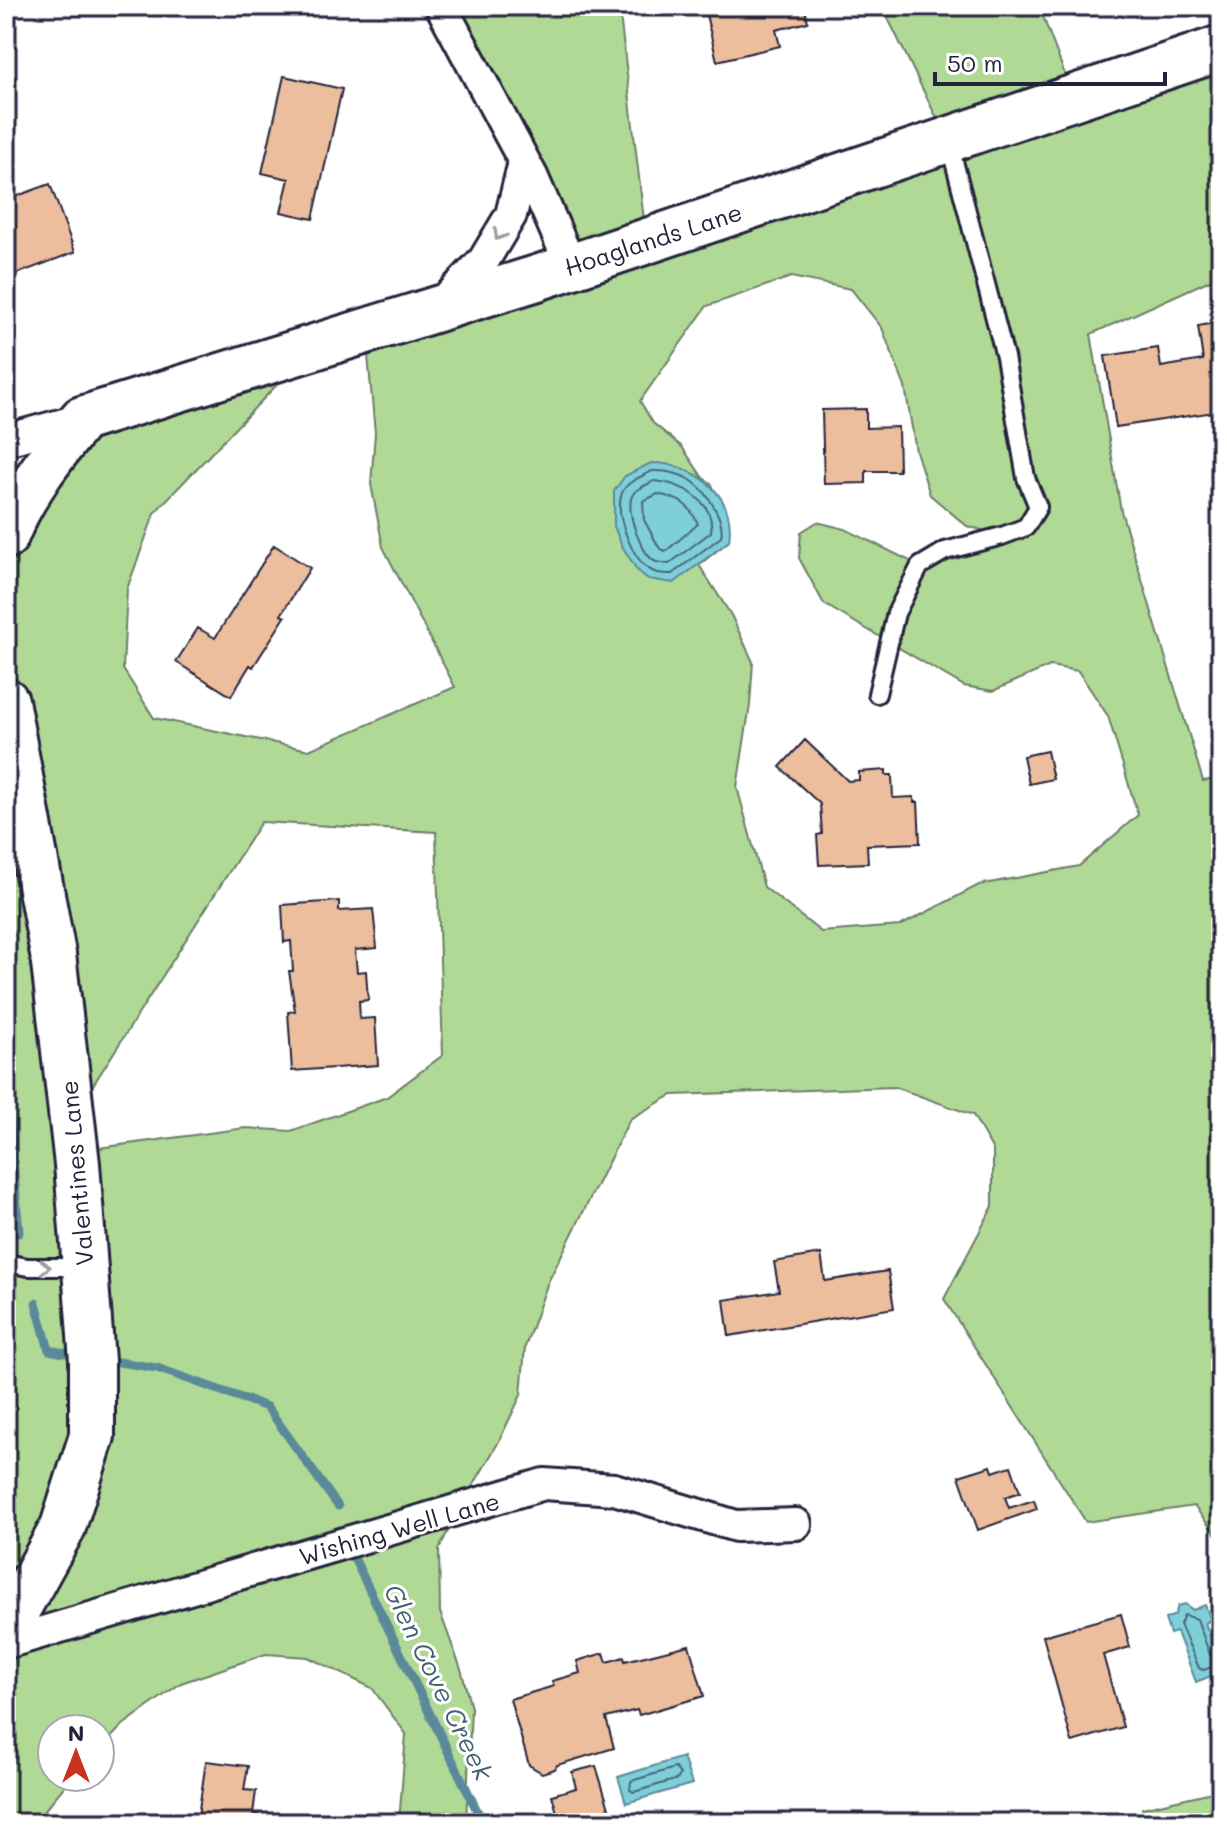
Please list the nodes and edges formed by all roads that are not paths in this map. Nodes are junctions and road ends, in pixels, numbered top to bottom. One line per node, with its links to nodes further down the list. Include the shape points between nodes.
1 (441, 6): 4 (street)
2 (1221, 48): 3 (street, Hoaglands Lane)
3 (949, 140): 5 (street, Hoaglands Lane); 10 (lane, via 1005,357 1026,478 1038,507 1026,527 945,551 920,566 896,613)
4 (524, 162): 5 (street); 6 (street, one-way to 6, via 511,215 484,260)
5 (571, 266): 6 (street, Hoaglands Lane)
6 (437, 309): 7 (street, Hoaglands Lane)
7 (82, 419): 8 (street); 9 (street)
8 (6, 440)
9 (10, 515)
10 (877, 694)
11 (6, 701): 12 (street, Valentines Lane)
12 (14, 786): 14 (street, Valentines Lane, via 53,954)
13 (6, 1263): 14 (lane, one-way to 14)
14 (85, 1267): 16 (street, Valentines Lane, via 92,1436 63,1527)
15 (796, 1524): 17 (street, Wishing Well Lane, via 736,1526 614,1489 544,1484)
16 (6, 1630)
17 (6, 1643)

